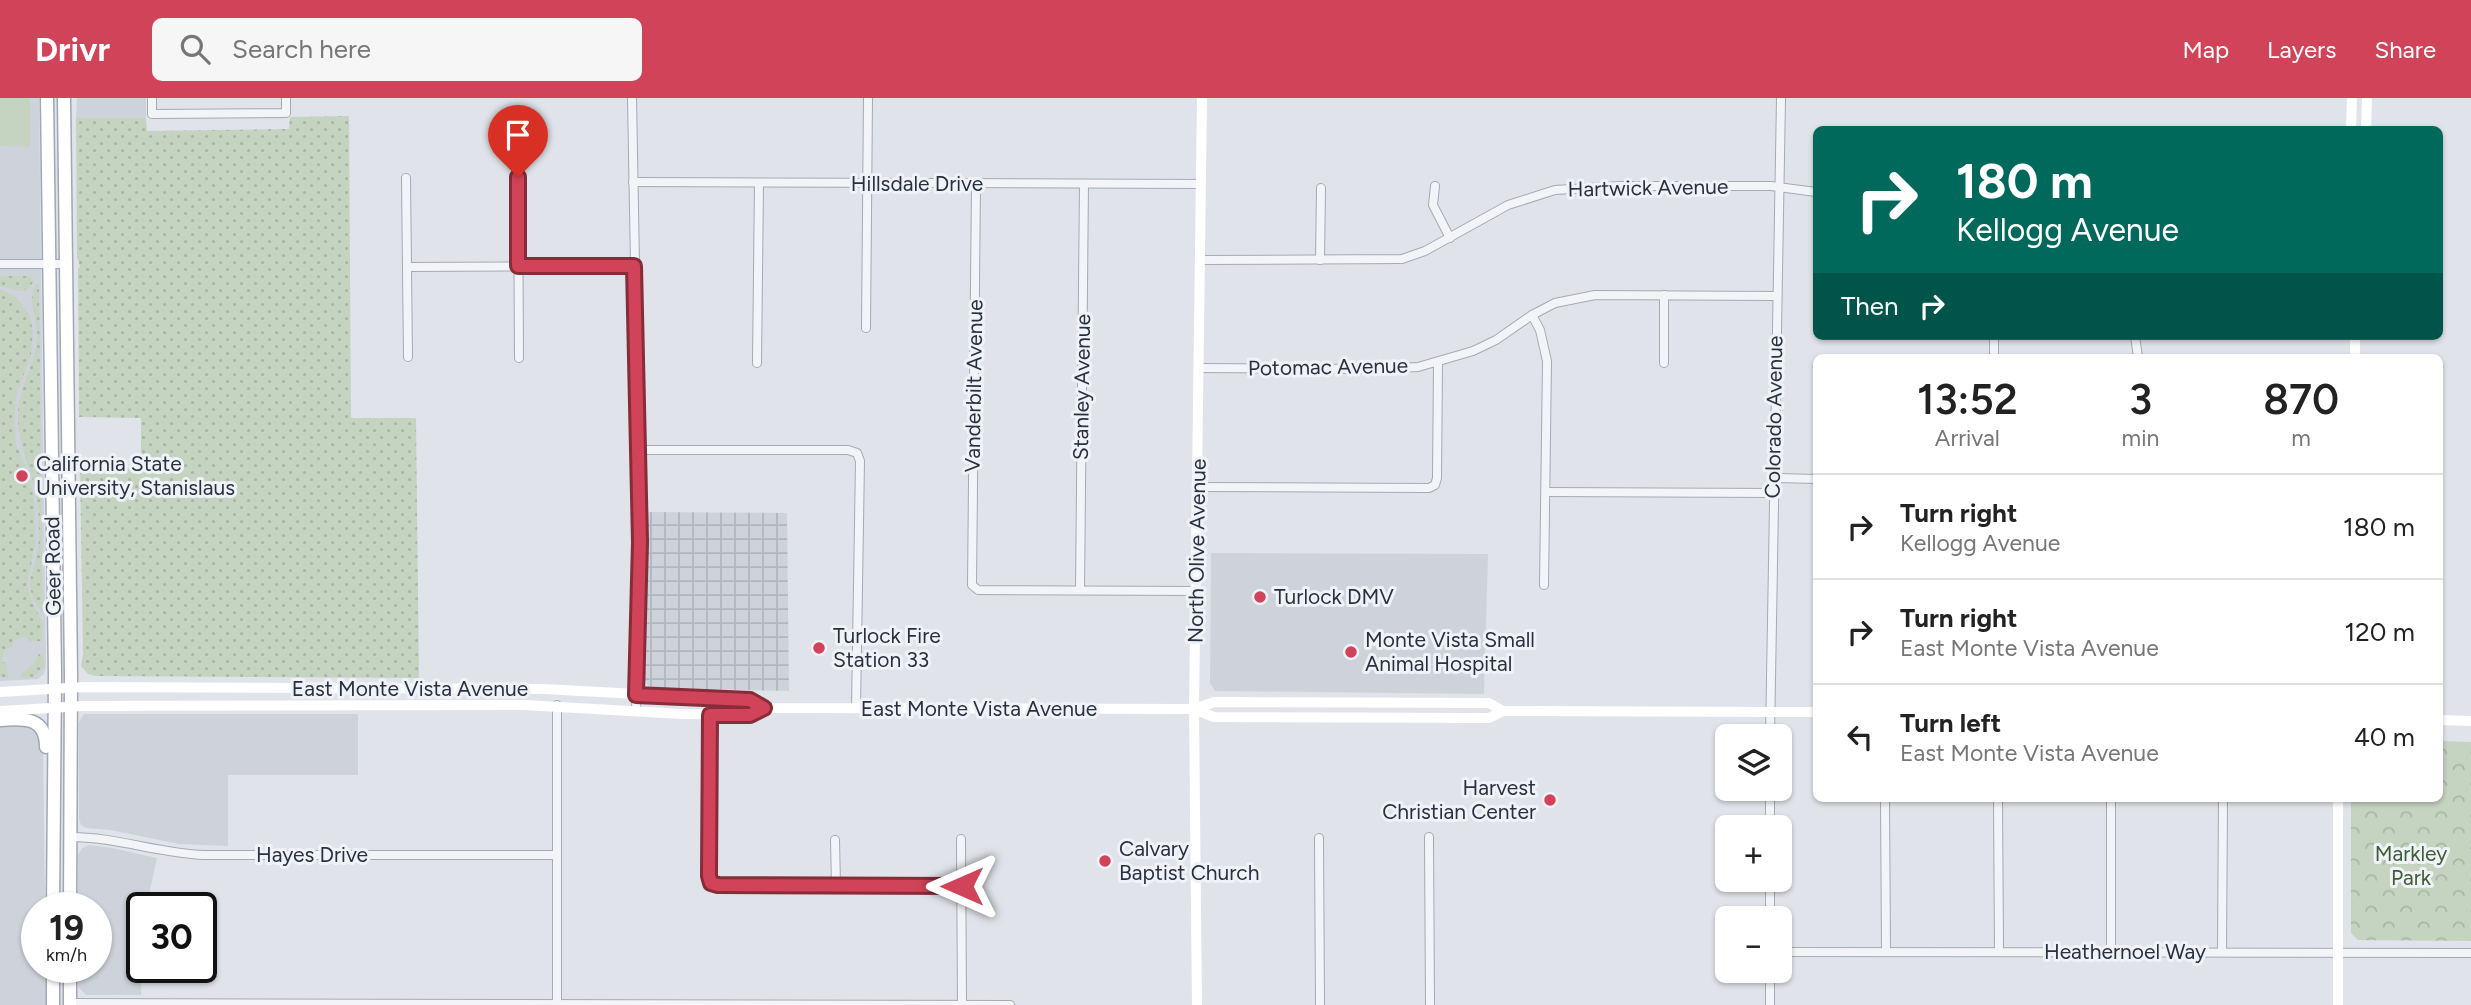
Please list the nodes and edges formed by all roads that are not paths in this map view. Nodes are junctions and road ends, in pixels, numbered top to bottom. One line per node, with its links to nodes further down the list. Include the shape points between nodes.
1 (47, 98): 29 (main road, Geer Road)
2 (64, 98): 30 (main road, Geer Road)
3 (152, 98): 4 (street, via 152,114 286,113)
4 (286, 98)
5 (632, 98): 15 (street)
6 (868, 98): 17 (street)
7 (1202, 98): 20 (main road, North Olive Avenue)
8 (1781, 98): 22 (street, Colorado Avenue)
9 (2352, 98): 11 (main road)
10 (2367, 98): 12 (main road)
11 (2351, 126)
12 (2366, 126)
13 (518, 177): 31 (street)
14 (406, 178): 33 (street)
15 (633, 182): 16 (street, Hillsdale Drive); 32 (street)
16 (759, 183): 17 (street, Hillsdale Drive); 40 (street)
17 (867, 183): 18 (street, Hillsdale Drive); 37 (street)
18 (976, 184): 19 (street, Hillsdale Drive); 51 (street, Vanderbilt Avenue, via 972,582 978,590)
19 (1084, 184): 20 (street, Hillsdale Drive); 51 (street, Stanley Avenue)
20 (1201, 184): 26 (main road, North Olive Avenue)
21 (1435, 186): 25 (street, via 1433,205)
22 (1779, 186): 24 (street, Hartwick Avenue); 25 (street, Hartwick Avenue, via 1556,190 1508,205); 35 (street, Colorado Avenue)
23 (1321, 188): 27 (street)
24 (1813, 192)
25 (1450, 238): 27 (street, Hartwick Avenue, via 1402,259)
26 (1200, 260): 27 (street, Hartwick Avenue); 43 (main road, North Olive Avenue)
27 (1320, 260)
28 (0, 264): 29 (street)
29 (49, 264): 30 (street); 54 (main road, Geer Road)
30 (67, 264): 53 (main road, Geer Road)
31 (518, 266): 32 (street); 33 (street); 39 (street)
32 (634, 266): 44 (street)
33 (407, 267): 38 (street)
34 (1664, 295): 35 (street, Potomac Avenue); 36 (street, Potomac Avenue, via 1583,296); 42 (street)
35 (1776, 296): 45 (street, Colorado Avenue)
36 (1532, 315): 41 (street, Potomac Avenue, via 1496,341); 48 (street, via 1544,340 1547,361)
37 (866, 328)
38 (408, 357)
39 (519, 358)
40 (757, 363)
41 (1438, 363): 43 (street, Potomac Avenue, via 1381,369); 47 (street, via 1435,485)
42 (1664, 363)
43 (1199, 368): 47 (main road, North Olive Avenue)
44 (638, 450): 56 (street); 62 (street, via 857,453)
45 (1774, 478): 46 (street); 49 (street, Colorado Avenue)
46 (1813, 479)
47 (1198, 487): 52 (main road, North Olive Avenue)
48 (1546, 492): 49 (street); 50 (street)
49 (1773, 493): 67 (street, Colorado Avenue)
50 (1544, 585)
51 (1080, 590): 52 (street)
52 (1196, 591): 63 (main road, North Olive Avenue)
53 (70, 688): 54 (main road, East Monte Vista Avenue); 56 (main road, East Monte Vista Avenue, via 532,689); 59 (main road, Geer Road)
54 (54, 689): 55 (main road, East Monte Vista Avenue); 60 (main road, Geer Road)
55 (0, 692)
56 (636, 695): 61 (main road, East Monte Vista Avenue, via 750,700); 65 (street)
57 (1441, 704): 63 (main road, East Monte Vista Avenue, via 1214,702); 66 (main road, East Monte Vista Avenue, via 1489,704); 70 (main road, via 1437,711)
58 (557, 705): 59 (main road, East Monte Vista Avenue); 65 (main road, East Monte Vista Avenue); 86 (street)
59 (70, 706): 60 (main road, East Monte Vista Avenue); 81 (main road, Geer Road)
60 (54, 707): 64 (main road, East Monte Vista Avenue); 75 (main road, Geer Road)
61 (764, 708): 62 (main road, East Monte Vista Avenue); 69 (main road, East Monte Vista Avenue, via 750,715)
62 (856, 709): 63 (main road, East Monte Vista Avenue)
63 (1195, 709): 70 (main road, East Monte Vista Avenue, via 1214,717); 108 (main road, North Olive Avenue)
64 (0, 710)
65 (636, 711): 69 (main road, East Monte Vista Avenue)
66 (1503, 711): 67 (main road, East Monte Vista Avenue); 70 (main road, East Monte Vista Avenue, via 1489,718)
67 (1770, 712): 68 (main road, East Monte Vista Avenue); 74 (street, Colorado Avenue)
68 (1813, 712)
69 (710, 715): 87 (street, via 711,883)
70 (1385, 718)
71 (0, 720): 75 (main road, via 25,719 39,725 45,733 46,752)
72 (2443, 720): 73 (main road)
73 (2471, 721)
74 (1770, 724)
75 (53, 759): 89 (main road, Geer Road)
76 (1885, 802): 94 (street)
77 (1998, 802): 95 (street)
78 (2110, 802): 96 (street)
79 (2222, 802): 91 (street)
80 (2338, 802): 92 (main road)
81 (70, 837): 86 (street, Hayes Drive, via 103,838 194,855); 90 (main road, Geer Road)
82 (1429, 837): 110 (street)
83 (1319, 838): 109 (street)
84 (961, 839): 88 (street)
85 (835, 840): 87 (street)
86 (557, 855): 102 (street)
87 (836, 885): 88 (street)
88 (962, 886): 106 (street)
89 (53, 892)
90 (70, 892)
91 (2222, 951): 92 (street, Heathernoel Way); 96 (street, Heathernoel Way)
92 (2337, 951): 97 (street, Heathernoel Way); 112 (main road)
93 (1792, 952): 94 (street, Heathernoel Way)
94 (1886, 952): 95 (street, Heathernoel Way)
95 (1999, 952): 96 (street, Heathernoel Way)
96 (2111, 952)
97 (2471, 953)
98 (53, 983): 103 (main road)
99 (69, 983): 101 (main road)
100 (1770, 983): 111 (street)
101 (69, 1004): 104 (street)
102 (557, 1004): 104 (street); 105 (street)
103 (53, 1005)
104 (415, 1005)
105 (706, 1005): 106 (street)
106 (962, 1005): 107 (street)
107 (1010, 1005)
108 (1197, 1005)
109 (1320, 1005)
110 (1430, 1005)
111 (1770, 1005)
112 (2338, 1005)

